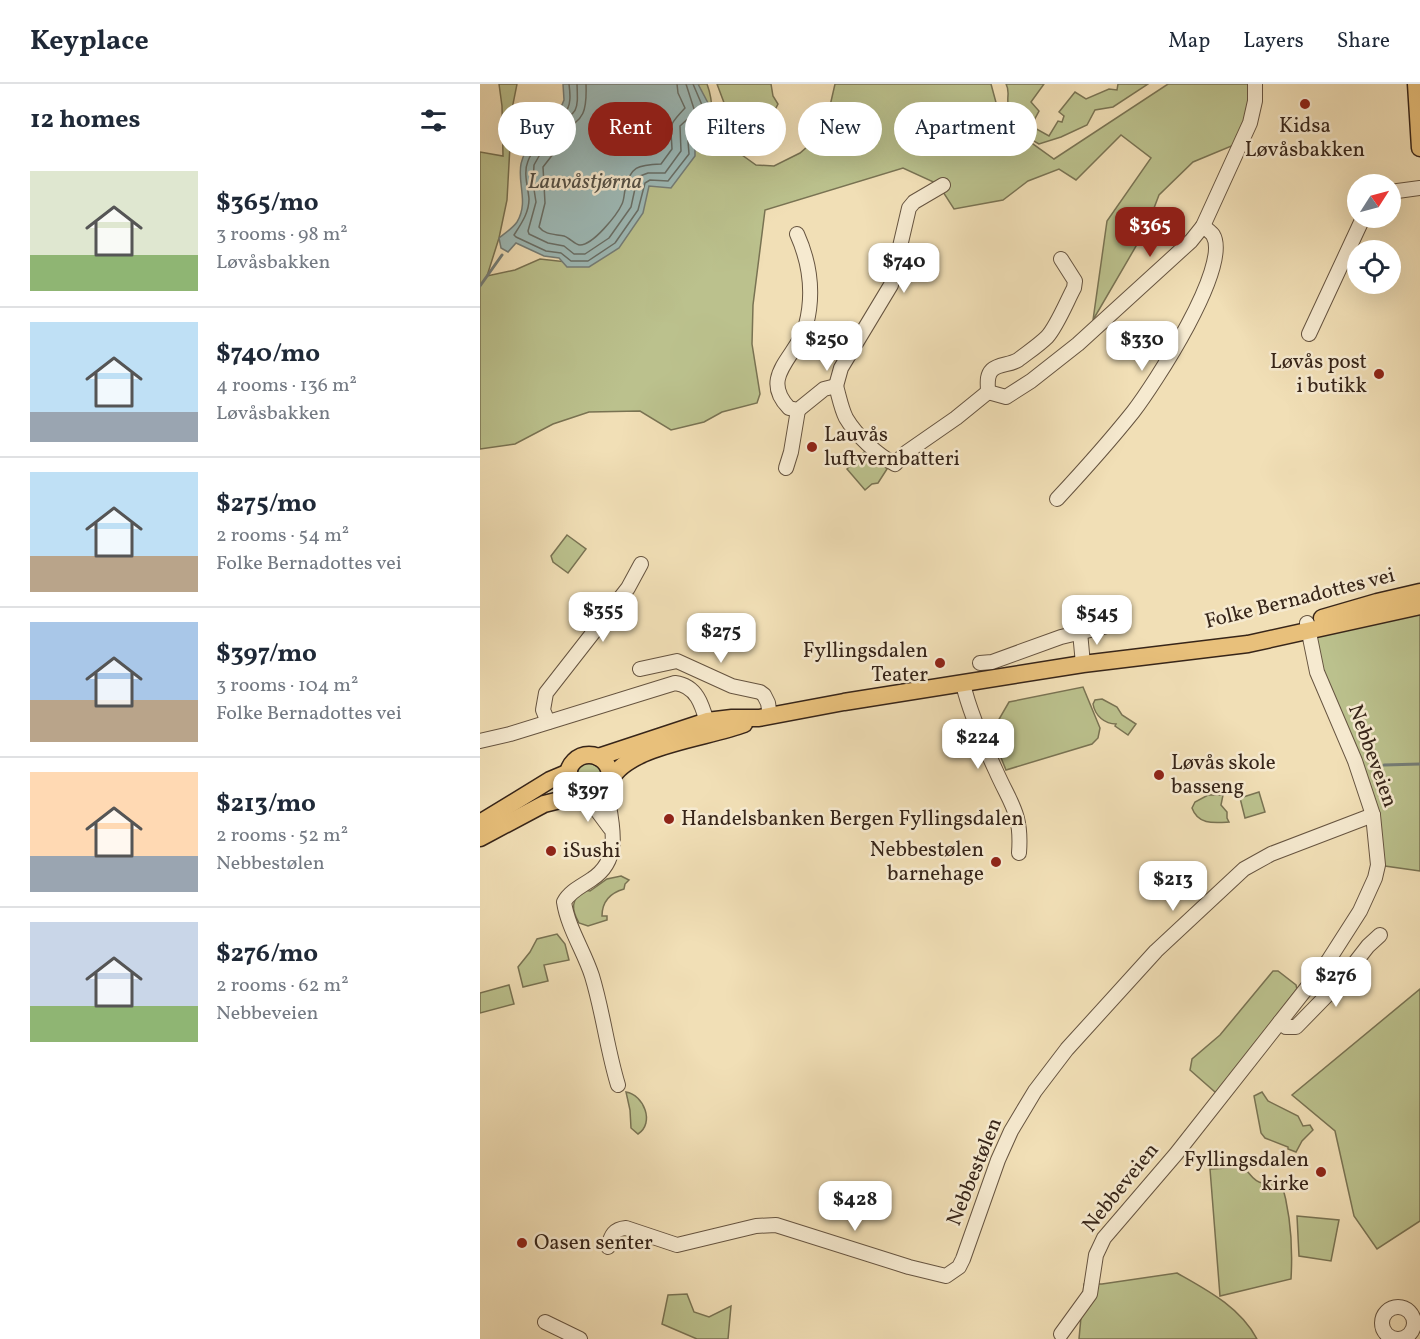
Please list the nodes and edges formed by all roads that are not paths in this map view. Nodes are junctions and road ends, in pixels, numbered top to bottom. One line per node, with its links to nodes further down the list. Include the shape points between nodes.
1 (1255, 84): 7 (street, via 1256,101 1250,123)
2 (1416, 84): 3 (main road)
3 (1420, 148)
4 (942, 185): 12 (street, via 909,208 891,285 841,368)
5 (1420, 188): 6 (street)
6 (1401, 191)
7 (1203, 226): 13 (street, via 1183,250 1042,374 1006,397); 16 (street, via 1214,236 1216,251 1205,290 1176,349 1133,412)
8 (1358, 228): 11 (street)
9 (797, 234): 14 (street, via 810,274 806,324 801,339 777,374 784,403)
10 (1061, 259): 13 (street, via 1075,281 1052,329 1018,360 990,371)
11 (1309, 334)
12 (836, 386): 13 (street, via 851,425 895,464); 14 (street, via 824,389)
13 (988, 392)
14 (798, 410): 15 (street)
15 (786, 468)
16 (1057, 499)
17 (641, 564): 28 (street, via 628,588 546,693 543,710)
18 (1420, 592): 21 (main road, Folke Bernadottes vei, via 1377,602)
19 (1420, 606): 21 (main road, Folke Bernadottes vei)
20 (1111, 625): 22 (street)
21 (1308, 627): 24 (main road, Folke Bernadottes vei, via 1248,644); 35 (street, Nebbeveien, via 1317,672)
22 (1080, 632): 23 (street); 24 (street)
23 (980, 663)
24 (1083, 664): 26 (main road, Folke Bernadottes vei)
25 (640, 669): 27 (street, via 677,661 732,686 760,692 768,703)
26 (963, 684): 27 (main road, Folke Bernadottes vei); 39 (street, via 995,769 1015,808 1020,826)
27 (764, 717): 29 (main road, Folke Bernadottes vei, via 732,717)
28 (548, 722): 29 (street, via 675,683 684,684 696,694); 30 (street)
29 (709, 728): 31 (main road, Folke Bernadottes vei); 33 (main road, Folke Bernadottes vei, via 633,759 617,769)
30 (480, 741)
31 (598, 757): 32 (main road, via 582,756 573,762); 33 (main road, via 608,767)
32 (569, 772): 34 (main road, via 570,785); 36 (main road)
33 (608, 785): 34 (main road, via 598,795); 37 (street)
34 (584, 796): 37 (street); 38 (main road, via 544,804)
35 (1373, 815): 41 (street, Nebbeveien, via 1378,866 1370,892 1328,961); 43 (street, Nebbestølen, via 1281,850 1244,869 1156,951 1067,1049 1035,1091 998,1160 963,1259 946,1276 776,1225 676,1245 626,1228 618,1229)
36 (480, 823)
37 (612, 830): 42 (street, via 613,848 605,869 564,902 592,978)
38 (480, 838)
39 (1019, 853)
40 (1380, 935): 41 (street, via 1296,1027)
41 (1280, 1022): 45 (street, Nebbeveien, via 1104,1238 1096,1255 1090,1294)
42 (618, 1085)
43 (608, 1247)
44 (544, 1322): 46 (street)
45 (1061, 1334)
46 (580, 1339)

